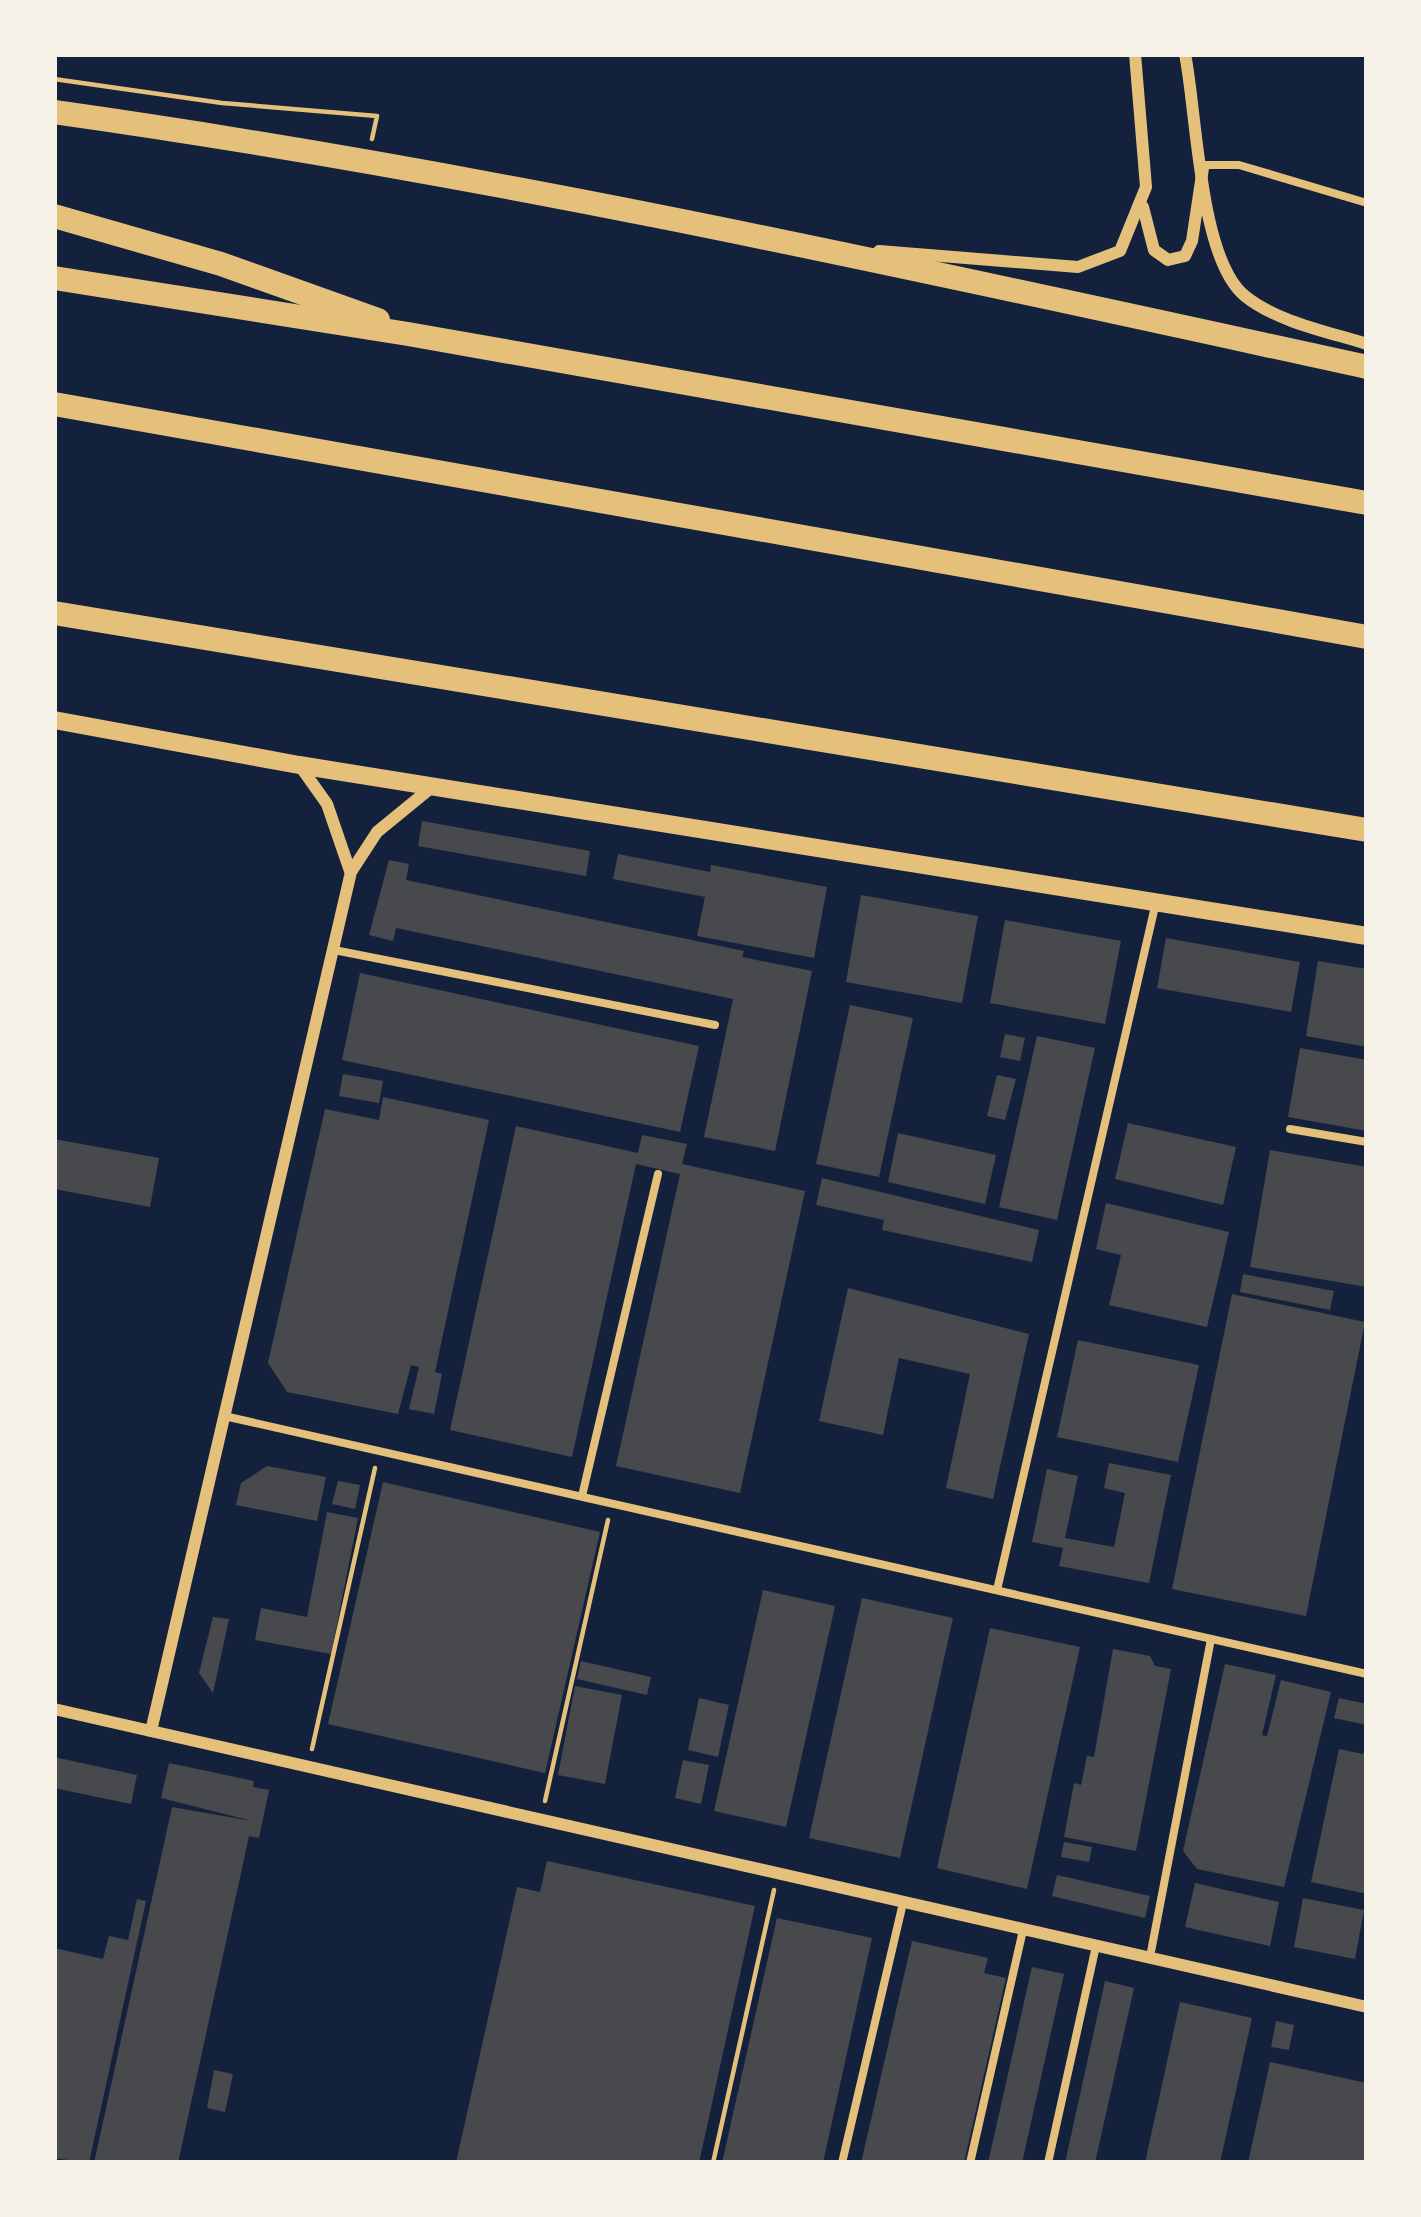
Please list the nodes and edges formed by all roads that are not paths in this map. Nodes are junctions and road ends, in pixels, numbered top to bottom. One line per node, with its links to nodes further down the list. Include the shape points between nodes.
1 (1135, 54): 6 (street, via 1147,168)
2 (1186, 54): 4 (street)
3 (54, 112): 8 (highway)
4 (1204, 165): 5 (lane, via 1239,165); 6 (street, via 1185,256 1168,260 1154,250); 11 (street, via 1216,249 1244,295)
5 (1367, 203)
6 (1142, 206): 8 (street, via 1120,251 1078,267)
7 (54, 216): 10 (highway, via 274,281)
8 (784, 241): 12 (highway)
9 (54, 278): 10 (highway)
10 (408, 334): 14 (highway)
11 (1367, 344)
12 (1367, 367)
13 (54, 404): 16 (highway)
14 (1367, 503)
15 (54, 613): 20 (highway)
16 (1367, 637)
17 (54, 720): 18 (street)
18 (299, 765): 19 (street); 21 (street, via 332,815)
19 (432, 786): 21 (street, via 394,815); 22 (street)
20 (1367, 830)
21 (351, 872): 24 (street)
22 (1156, 899): 23 (street); 31 (lane)
23 (1367, 936)
24 (332, 950): 25 (lane); 29 (street)
25 (715, 1025)
26 (1291, 1129): 27 (lane)
27 (1367, 1142)
28 (658, 1174): 30 (lane)
29 (222, 1415): 30 (lane); 35 (street)
30 (582, 1496): 31 (lane)
31 (997, 1590): 32 (lane)
32 (1211, 1639): 33 (lane); 39 (lane)
33 (1367, 1674)
34 (54, 1708): 35 (street)
35 (151, 1730): 36 (street)
36 (903, 1901): 37 (street); 41 (lane)
37 (1023, 1929): 38 (street); 42 (lane)
38 (1096, 1945): 39 (street); 43 (lane)
39 (1150, 1958): 40 (street)
40 (1367, 2007)
41 (842, 2163)
42 (970, 2163)
43 (1048, 2163)

